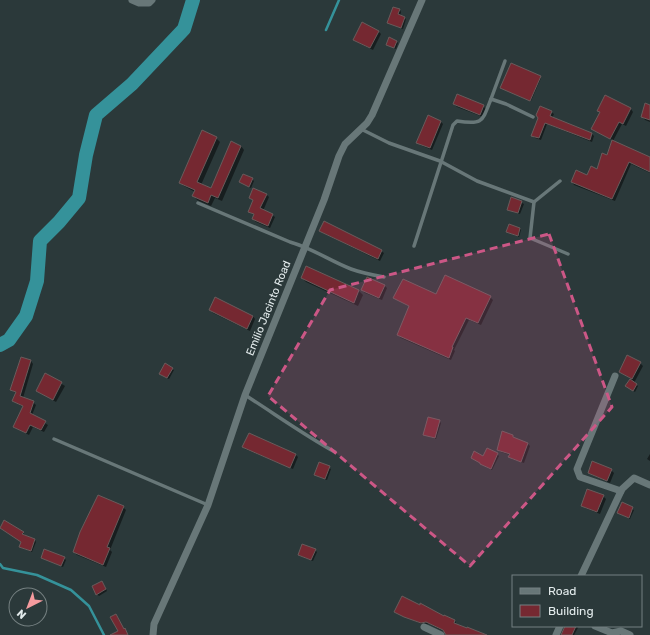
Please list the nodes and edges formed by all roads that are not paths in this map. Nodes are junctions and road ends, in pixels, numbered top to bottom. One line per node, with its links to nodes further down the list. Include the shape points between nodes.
1 (132, 0): 2 (street, via 139,3 149,3)
2 (152, 0)
3 (422, 0): 7 (street, Emilio Jacinto Road, via 372,115)
4 (505, 61): 5 (lane)
5 (491, 99): 6 (lane); 8 (lane, via 483,119 479,122 457,121 453,125)
6 (533, 117)
7 (361, 129): 8 (lane, via 389,143); 12 (street, Emilio Jacinto Road, via 345,144 339,156)
8 (440, 161): 10 (lane, via 477,181); 13 (lane)
9 (560, 181): 10 (lane)
10 (534, 202): 14 (lane, via 530,238)
11 (198, 203): 12 (lane)
12 (304, 246): 15 (lane, via 351,269); 17 (street, Emilio Jacinto Road)
13 (414, 246)
14 (568, 254)
15 (384, 277)
16 (615, 376): 21 (street, via 577,470 580,477)
17 (245, 395): 19 (lane); 22 (street, Emilio Jacinto Road)
18 (54, 439): 22 (lane)
19 (335, 452)
20 (650, 485): 21 (street, via 634,478)
21 (621, 491): 23 (street)
22 (208, 505): 27 (street, Emilio Jacinto Road, via 154,624)
23 (581, 575)
24 (424, 627): 28 (street)
25 (597, 627): 26 (street)
26 (612, 634): 29 (street, via 621,631)
27 (153, 635)
28 (441, 635)
29 (630, 635)

